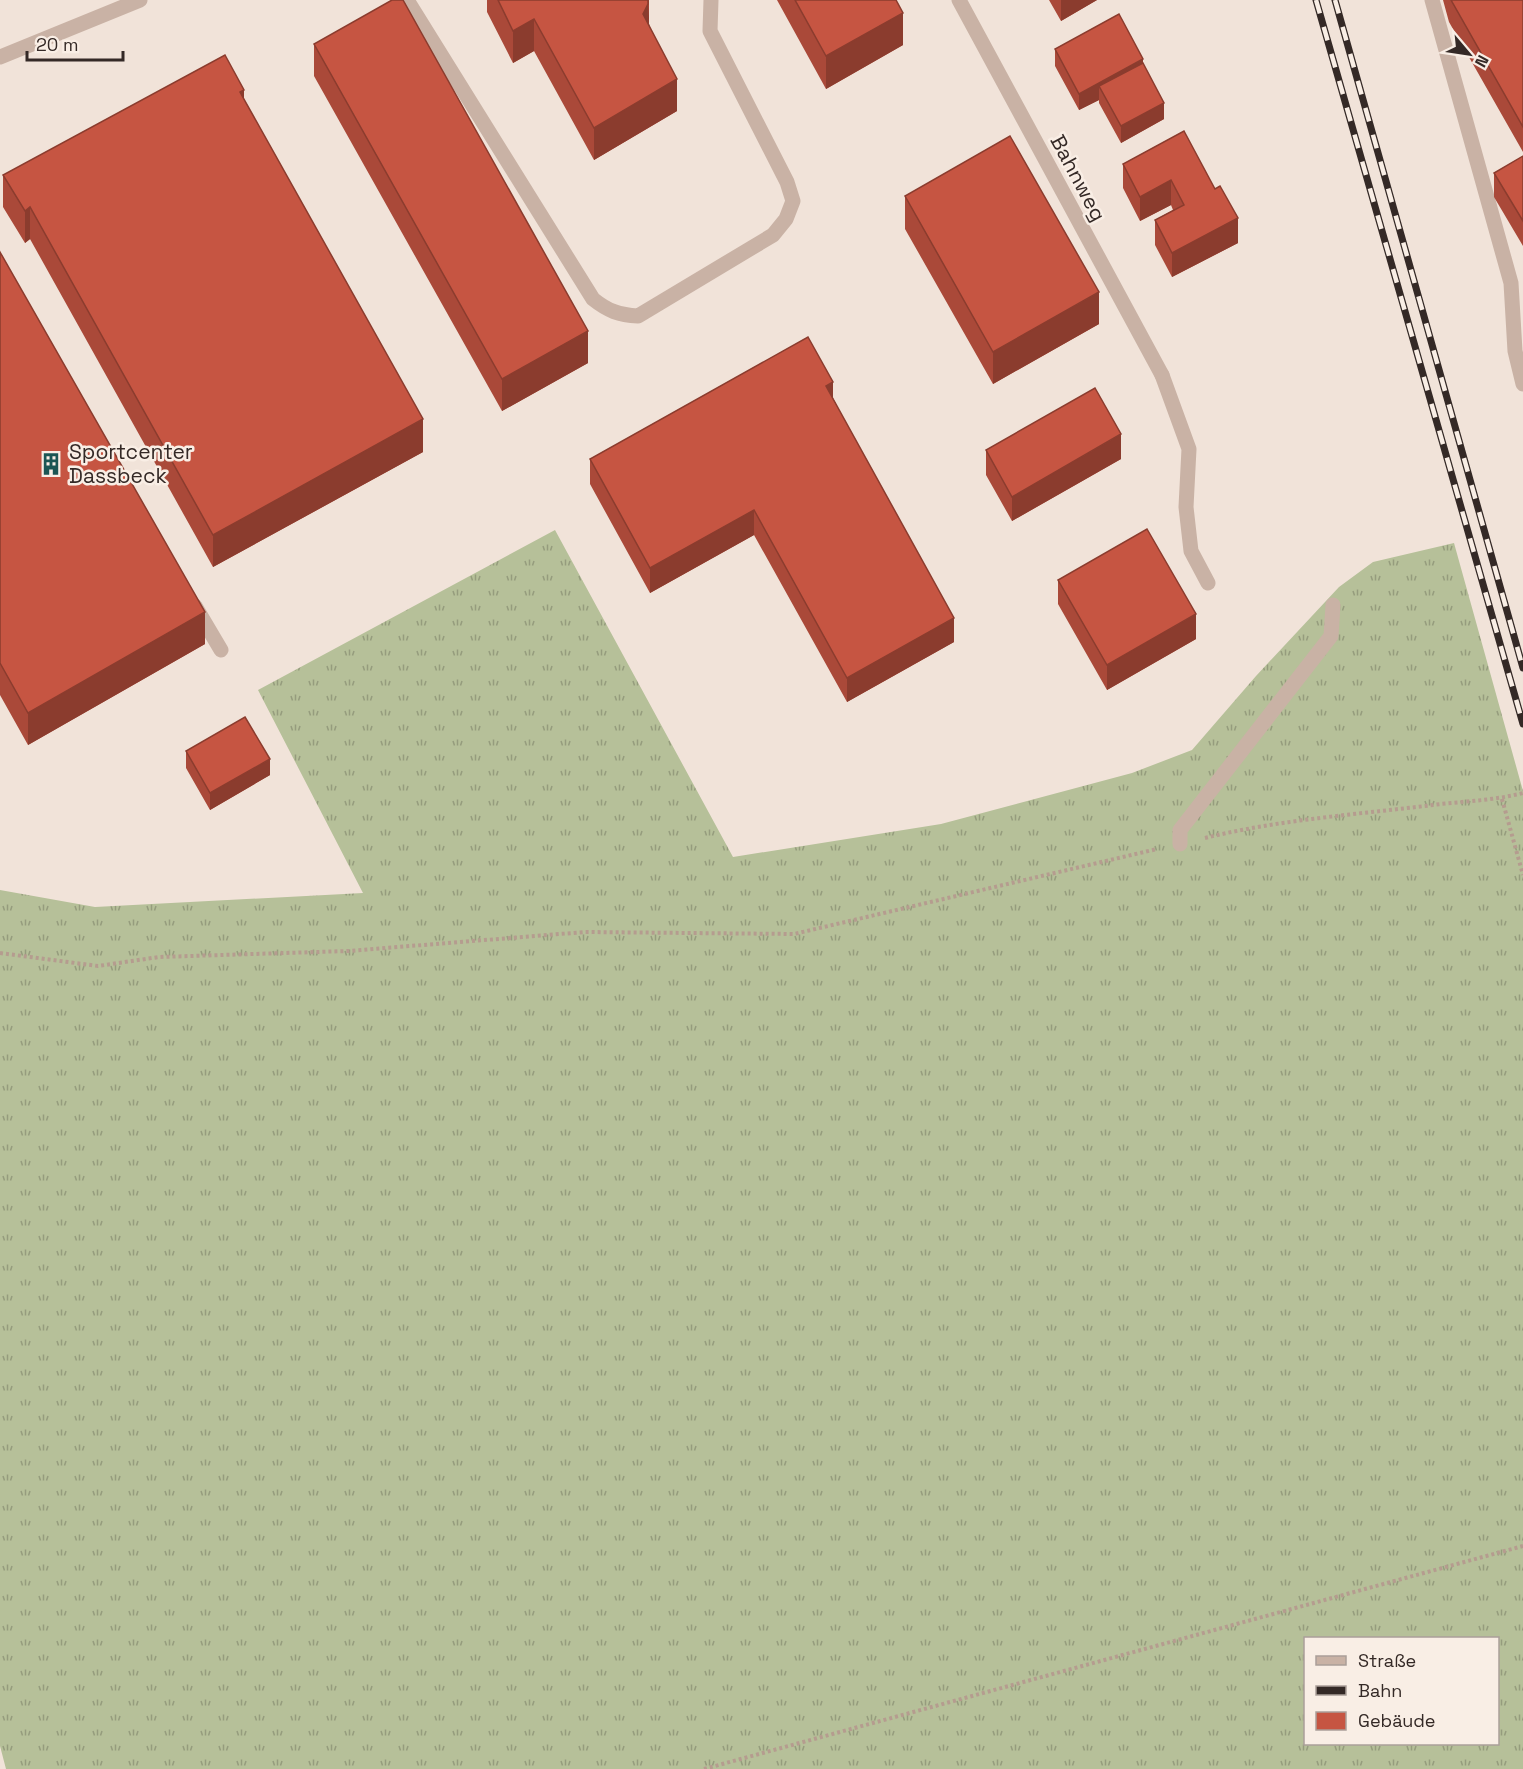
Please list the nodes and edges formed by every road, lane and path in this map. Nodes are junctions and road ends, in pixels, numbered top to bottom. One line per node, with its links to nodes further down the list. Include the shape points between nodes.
1 (140, 0): 6 (street)
2 (407, 0): 3 (street, via 593,298 608,311 638,316 773,235 786,219 793,201 710,31)
3 (711, 0)
4 (959, 0): 8 (street, Bahnweg, via 1162,375 1189,449 1186,507 1191,551)
5 (1432, 0): 7 (street, via 1511,283 1515,351)
6 (0, 57)
7 (1523, 384)
8 (1208, 583)
9 (187, 591): 11 (street)
10 (1333, 605): 14 (street, via 1331,636 1180,830)
11 (221, 650)
12 (1523, 793): 13 (path)
13 (1502, 799): 14 (path, via 1243,829); 15 (path)
14 (1180, 844): 16 (path, via 794,934 585,932 348,951 159,957 98,966)
15 (1523, 874)
16 (0, 953)
17 (1523, 1546): 18 (path)
18 (704, 1769)

